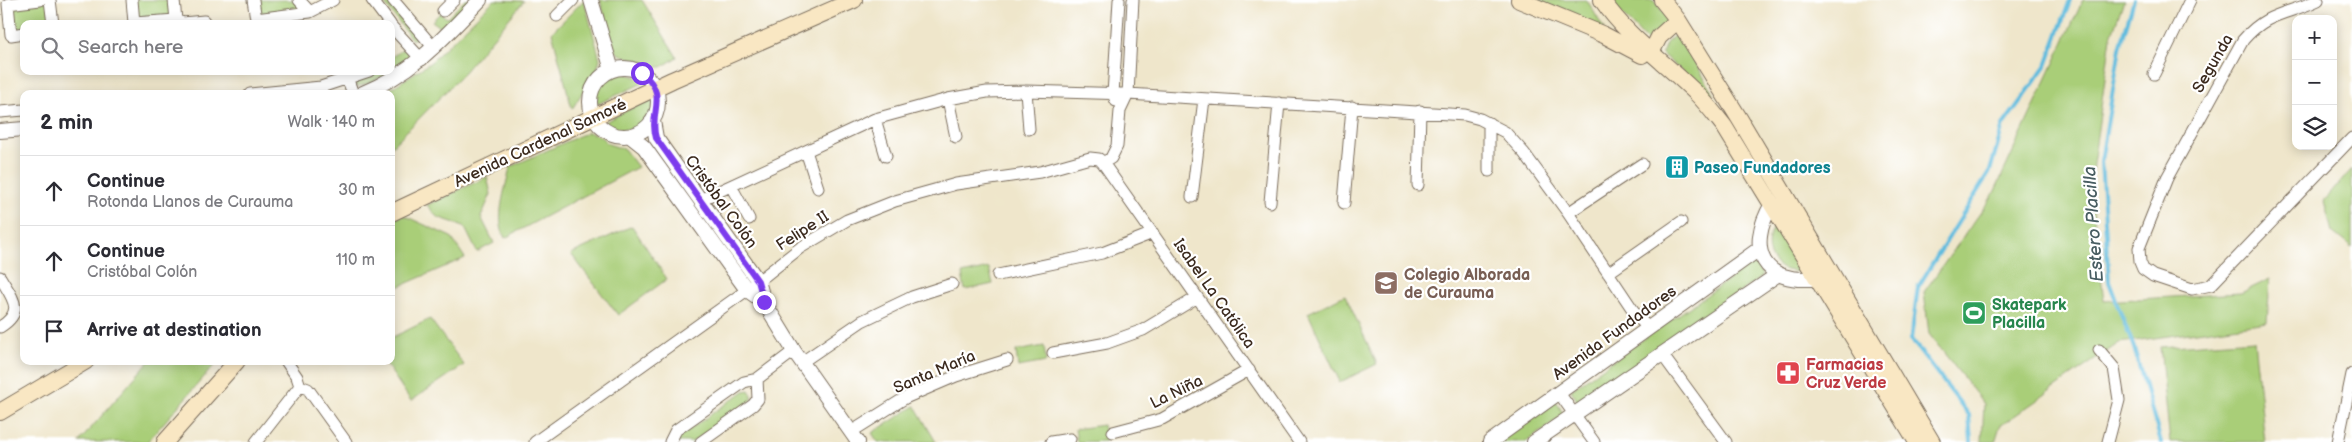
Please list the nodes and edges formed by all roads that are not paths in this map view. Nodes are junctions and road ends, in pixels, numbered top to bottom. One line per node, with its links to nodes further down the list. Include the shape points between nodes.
1 (35, 0): 23 (street)
2 (50, 0): 28 (street)
3 (132, 0): 29 (street)
4 (174, 0): 30 (street)
5 (253, 0): 25 (street, via 256,19)
6 (299, 0): 25 (street)
7 (333, 0): 25 (street)
8 (372, 0): 31 (street)
9 (393, 0): 37 (street)
10 (454, 0): 24 (street)
11 (480, 0): 37 (street)
12 (573, 0): 27 (street)
13 (591, 0): 40 (street)
14 (854, 0): 45 (main road, Avenida Cardenal Samoré)
15 (1119, 0): 50 (street)
16 (1133, 0): 51 (street)
17 (1519, 0): 41 (main road, via 1604,35)
18 (1602, 0): 38 (main road, via 1624,28)
19 (1662, 0): 32 (main road)
20 (2190, 0): 42 (street)
21 (2278, 0): 26 (street)
22 (2318, 0): 26 (street, Segunda)
23 (4, 3): 35 (street)
24 (444, 11)
25 (310, 12)
26 (2283, 12): 69 (street, Segunda, via 2257,26 2243,40 2167,178 2138,248 2143,269 2153,276 2192,289 2205,288 2217,281)
27 (557, 16)
28 (52, 20)
29 (134, 20)
30 (176, 20)
31 (386, 20)
32 (1678, 20): 38 (main road, via 1659,37); 132 (main road)
33 (395, 30): 39 (street)
34 (20, 33): 35 (street)
35 (11, 34): 36 (street)
36 (0, 39)
37 (434, 48): 39 (street)
38 (1651, 53): 41 (main road)
39 (422, 60): 48 (street)
40 (612, 70): 45 (street, via 624,67 637,70 648,77); 60 (street, via 599,78 591,90 589,104)
41 (1675, 73): 82 (main road, via 1724,126)
42 (2154, 74)
43 (360, 75): 44 (street)
44 (348, 80): 46 (street); 47 (street)
45 (655, 88): 60 (main road, Avenida Cardenal Samoré); 62 (street, via 658,101)
46 (297, 90)
47 (351, 90)
48 (370, 90)
49 (1026, 91): 50 (street); 52 (street, via 987,92); 65 (street)
50 (1113, 94): 51 (street); 59 (street)
51 (1128, 94): 53 (street); 59 (street)
52 (948, 99): 61 (street); 68 (street)
53 (1204, 99): 54 (street); 78 (street)
54 (1279, 103): 55 (street); 80 (street)
55 (1352, 107): 57 (street); 81 (street)
56 (20, 110): 58 (street)
57 (1420, 111): 63 (street, via 1465,115); 75 (street)
58 (0, 112)
59 (1120, 112): 72 (street, via 1117,146)
60 (593, 118): 67 (street, via 608,133); 83 (main road, Avenida Cardenal Samoré)
61 (875, 119): 70 (street); 71 (street)
62 (653, 120): 67 (street, via 643,131); 79 (street, Cristóbal Colón, via 656,138)
63 (1490, 123): 74 (street); 84 (street, via 1504,132 1524,153)
64 (20, 129): 66 (street)
65 (1029, 130)
66 (0, 131)
67 (630, 136): 96 (street, Cristóbal Colón, via 644,147)
68 (956, 137)
69 (2352, 138)
70 (806, 152): 76 (street); 77 (street)
71 (886, 156)
72 (1104, 164): 87 (street, Isabel La Católica); 94 (street, Felipe II, via 1099,159 1090,158 1040,172 956,184 895,201 847,220 800,248)
73 (1642, 164): 84 (street)
74 (1489, 171)
75 (1418, 185)
76 (731, 186): 79 (street); 85 (street)
77 (818, 188)
78 (1192, 198)
79 (700, 200): 94 (street, Cristóbal Colón)
80 (1270, 202)
81 (1344, 202)
82 (1772, 204): 88 (street, via 1762,228); 93 (main road)
83 (395, 211)
84 (1568, 213): 89 (street)
85 (749, 219)
86 (1681, 222): 89 (street)
87 (1153, 232): 90 (street, via 1102,253); 97 (street, Isabel La Católica)
88 (1759, 250): 91 (street); 100 (street, Avenida Fundadores)
89 (1608, 273): 100 (street)
90 (998, 275)
91 (1777, 275): 93 (street, via 1796,279); 103 (street)
92 (0, 277): 99 (street, via 15,302 12,319)
93 (1818, 278): 131 (main road)
94 (758, 281): 96 (street, Felipe II); 98 (street, Cristóbal Colón)
95 (952, 284): 104 (street, via 912,297)
96 (747, 290): 98 (street, Cristóbal Colón); 122 (street, Felipe II)
97 (1196, 298): 102 (street, via 1143,330 1107,343); 109 (street, Isabel La Católica)
98 (764, 302): 104 (street, Cristóbal Colón)
99 (0, 327)
100 (1649, 329): 113 (street, Avenida Fundadores)
101 (2099, 350): 133 (street, via 2114,368 2119,400)
102 (1053, 353)
103 (1661, 353): 115 (street); 130 (street)
104 (798, 356): 111 (street); 117 (street, Cristóbal Colón)
105 (1006, 360): 117 (street, Santa María, via 956,376 906,398)
106 (79, 365): 114 (main road)
107 (233, 365): 119 (main road)
108 (289, 365): 112 (street)
109 (1249, 370): 116 (street, La Niña, via 1162,418); 126 (street, Isabel La Católica)
110 (2352, 374): 134 (street)
111 (757, 379): 123 (street, via 744,382 676,430); 124 (street, via 758,398 753,405)
112 (300, 386): 120 (street); 121 (street, via 308,389)
113 (1559, 393): 115 (street); 127 (street, Avenida Fundadores)
114 (0, 412)
115 (1574, 414): 128 (street); 129 (street)
116 (1113, 432)
117 (854, 437)
118 (1070, 439): 125 (street)
119 (165, 442)
120 (256, 442)
121 (346, 442)
122 (535, 442)
123 (670, 442)
124 (701, 442)
125 (1051, 442)
126 (1298, 442)
127 (1490, 442)
128 (1534, 442)
129 (1594, 442)
130 (1726, 442)
131 (1917, 442)
132 (1932, 442)
133 (2108, 442)
134 (2338, 442)

